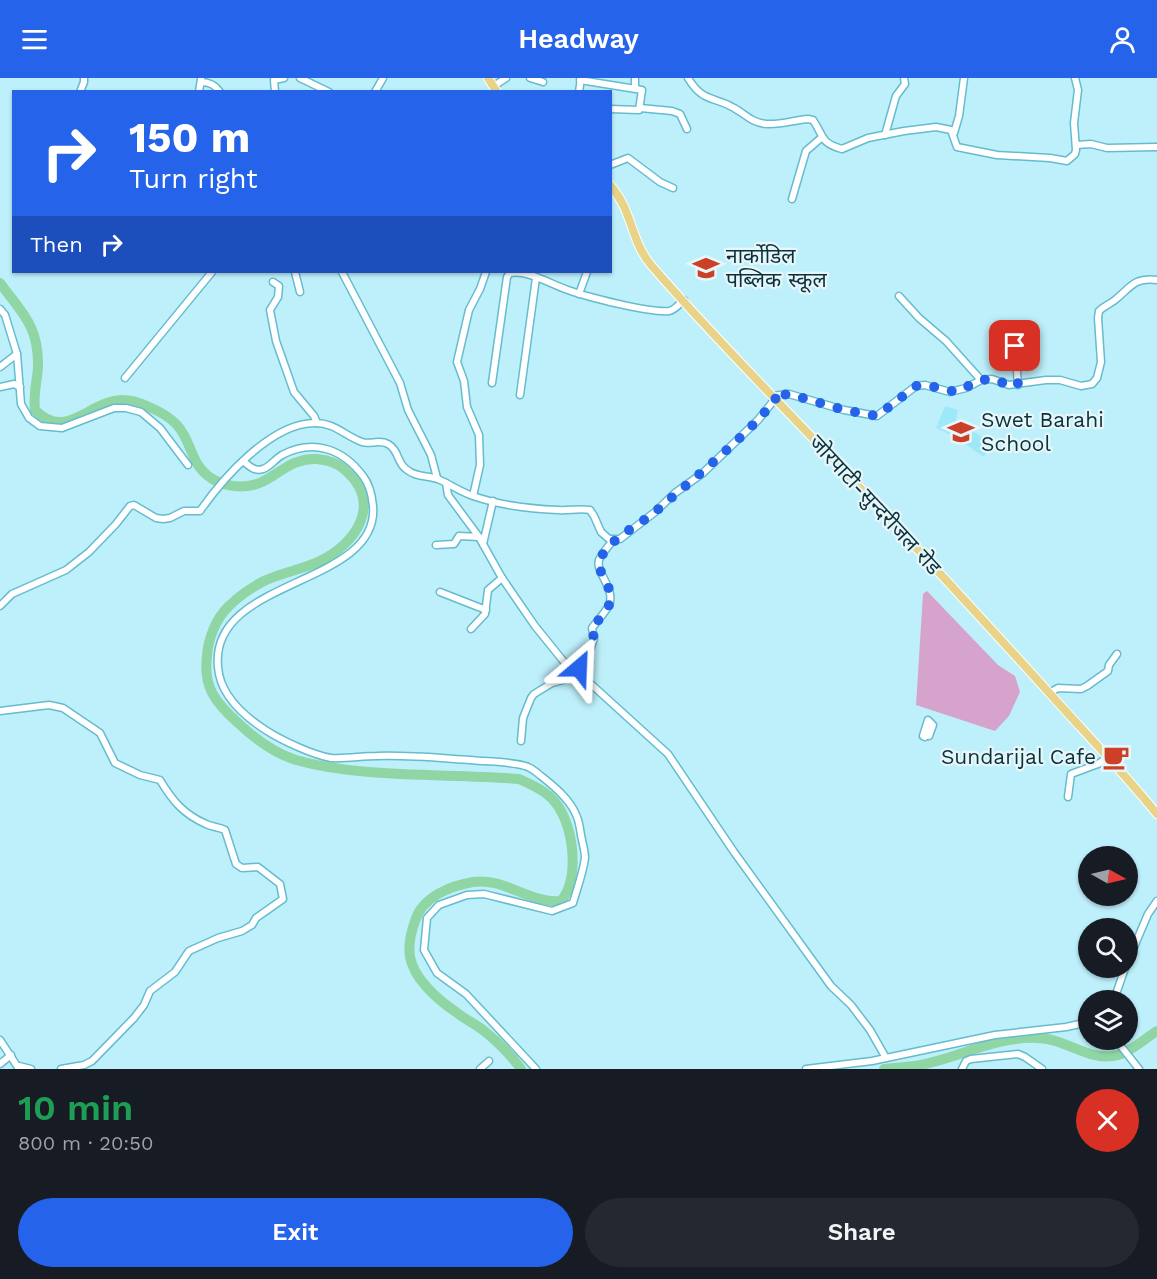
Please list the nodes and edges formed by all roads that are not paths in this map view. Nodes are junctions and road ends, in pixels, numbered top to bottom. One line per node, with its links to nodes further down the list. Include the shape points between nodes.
1 (284, 78): 18 (street, via 274,80)
2 (300, 78): 15 (street)
3 (488, 78): 16 (main road)
4 (506, 78): 16 (street)
5 (530, 78): 13 (street)
6 (635, 78): 14 (street)
7 (688, 78): 24 (street, via 707,98 758,122 813,120)
8 (904, 78): 23 (street)
9 (964, 78): 22 (street)
10 (1075, 78): 25 (street)
11 (580, 79): 14 (street)
12 (201, 80): 17 (street)
13 (543, 81)
14 (635, 88): 19 (street, via 643,91)
15 (318, 89)
16 (495, 89)
17 (219, 90)
18 (275, 90)
19 (640, 108): 20 (street); 21 (street, via 680,114)
20 (612, 109)
21 (687, 129)
22 (954, 133): 23 (street, via 936,127); 25 (street, via 957,147 997,155 1067,161 1075,154)
23 (885, 135): 24 (street, via 863,139 842,149)
24 (821, 138): 30 (street, via 806,151)
25 (1076, 145): 26 (street)
26 (1157, 147)
27 (612, 164): 29 (street, via 628,158)
28 (612, 187): 44 (main road, जोरपाटी-सुन्दरीजल रोड, via 623,201 649,263)
29 (673, 188)
30 (792, 199)
31 (211, 273): 49 (street)
32 (295, 273): 41 (street)
33 (343, 273): 60 (street, via 400,382)
34 (486, 273): 62 (street, via 469,310 457,362 467,407 479,435 480,465)
35 (514, 273): 51 (street, via 508,274)
36 (522, 273): 38 (street)
37 (587, 273): 42 (street)
38 (536, 278): 42 (street); 55 (street)
39 (1157, 280): 52 (street, via 1130,285 1099,310 1101,362 1092,384 1033,380)
40 (273, 282): 57 (street, via 279,286 270,310 276,341 294,392)
41 (300, 292)
42 (579, 294): 44 (street, via 669,311)
43 (899, 296): 50 (street)
44 (684, 300): 56 (main road, जोरपाटी-सुन्दरीजल रोड)
45 (0, 309): 47 (street)
46 (1015, 346): 52 (street)
47 (16, 354): 48 (street); 54 (street)
48 (0, 367)
49 (125, 378)
50 (981, 380): 52 (street); 56 (street, via 956,392 916,386 877,416 789,394)
51 (492, 383)
52 (1018, 385)
53 (0, 387): 54 (street)
54 (20, 387): 59 (street, via 21,404 29,418 40,426 62,428 114,408 141,412 153,420)
55 (520, 395)
56 (774, 398): 65 (street, via 758,420 703,473 620,539); 75 (main road, जोरपाटी-सुन्दरीजल रोड)
57 (317, 423): 58 (street, via 284,431); 60 (street, via 336,427 366,443 386,443 396,450 408,471)
58 (243, 461): 70 (street, via 200,511 184,511 163,519 130,506 82,558 66,570 12,594); 94 (street, via 251,468 265,469 294,449 330,450 348,459 365,478 373,512 368,531 357,547 336,562 268,595 226,628 218,651 218,676 237,707 265,730 328,757 442,758 528,766 556,788 577,815 585,857 573,903 552,911 484,894 467,895 439,905 427,918 424,950 437,973 466,994)
59 (188, 465)
60 (437, 478): 61 (street)
61 (446, 483): 62 (street); 64 (street, via 448,495)
62 (472, 496): 63 (street)
63 (493, 501): 65 (street, via 549,510 590,510 602,532); 66 (street)
64 (479, 537): 66 (street); 67 (street, via 459,536 454,544)
65 (613, 540): 74 (street, via 598,567 610,594 610,604 592,628 594,639)
66 (483, 544): 68 (street)
67 (436, 545)
68 (502, 578): 71 (street, via 488,590); 74 (street)
69 (440, 592): 71 (street)
70 (0, 606)
71 (486, 610): 72 (street)
72 (471, 628)
73 (1117, 654): 75 (street, via 1107,671 1087,687 1058,688)
74 (575, 674): 77 (street, via 534,694 523,718); 87 (street, via 668,754 734,852 831,986 870,1030)
75 (1049, 693): 78 (main road, जोरपाटी-सुन्दरीजल रोड)
76 (0, 711): 92 (street, via 50,705 63,708 100,733 115,763 160,780 181,809 205,824 225,830 236,864 242,868 258,867 280,884 283,893 283,899 252,925 189,951 175,972 150,991 134,1018 92,1061)
77 (521, 741)
78 (1108, 757): 79 (street, via 1098,765 1071,774); 80 (main road, जोरपाटी-सुन्दरीजल रोड)
79 (1068, 796)
80 (1157, 814)
81 (1157, 901): 82 (street)
82 (1138, 938)
83 (1078, 1024): 87 (street, via 995,1035)
84 (0, 1040): 86 (street)
85 (1124, 1050): 98 (street)
86 (11, 1055): 89 (street); 90 (street)
87 (886, 1058): 95 (street)
88 (489, 1061): 93 (street)
89 (0, 1064)
90 (19, 1067): 91 (street)
91 (31, 1069)
92 (61, 1069)
93 (480, 1069)
94 (536, 1069)
95 (806, 1069)
96 (962, 1069): 97 (street, via 971,1059 1018,1054)
97 (1042, 1069)
98 (1139, 1069)

